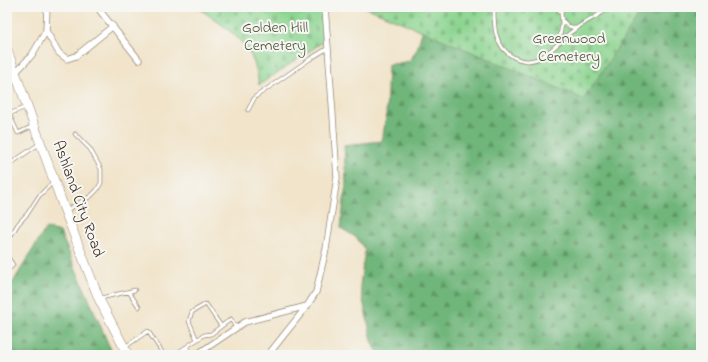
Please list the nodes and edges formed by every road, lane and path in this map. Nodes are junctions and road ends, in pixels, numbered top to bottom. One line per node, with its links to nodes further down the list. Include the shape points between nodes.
1 (47, 7): 12 (street)
2 (97, 7): 10 (street)
3 (325, 7): 14 (street)
4 (494, 7): 13 (lane, via 496,34 502,48 513,58 521,61 538,59)
5 (557, 7): 8 (lane)
6 (563, 7): 8 (lane)
7 (610, 7): 11 (lane)
8 (561, 13): 9 (lane)
9 (562, 19): 11 (lane, via 568,26); 13 (lane)
10 (113, 26): 12 (street, via 76,56 67,59 59,54); 16 (street)
11 (576, 28): 13 (lane)
12 (46, 31): 17 (street, via 32,55)
13 (559, 42)
14 (328, 48): 19 (lane, via 255,97); 32 (street, via 337,178 326,249 316,292)
15 (7, 50): 17 (highway, Ashland City Road)
16 (140, 60)
17 (11, 74): 18 (highway, Ashland City Road)
18 (27, 106): 20 (highway, Ashland City Road); 20 (lane, via 9,114 18,133)
19 (248, 110)
20 (34, 126): 22 (highway, Ashland City Road)
21 (75, 134): 25 (lane, via 90,149 101,169 101,183 91,196)
22 (41, 144): 23 (lane); 24 (highway, Ashland City Road)
23 (7, 166)
24 (55, 181): 25 (highway, Ashland City Road); 26 (lane, via 39,196)
25 (65, 210): 31 (highway, Ashland City Road)
26 (7, 242)
27 (7, 256): 28 (lane, via 12,265)
28 (7, 271)
29 (135, 290): 30 (lane)
30 (129, 292): 31 (lane); 33 (lane)
31 (99, 298): 38 (highway, Ashland City Road)
32 (307, 306): 35 (street, via 244,322); 43 (street)
33 (139, 308)
34 (221, 326): 35 (lane, via 231,318); 36 (lane); 36 (lane, via 206,304 192,312 189,321)
35 (236, 328): 42 (street)
36 (197, 340): 37 (lane)
37 (186, 347): 40 (lane); 41 (lane)
38 (126, 351): 39 (lane, via 148,331)
39 (164, 355)
40 (174, 355)
41 (192, 355)
42 (196, 355)
43 (268, 355)

